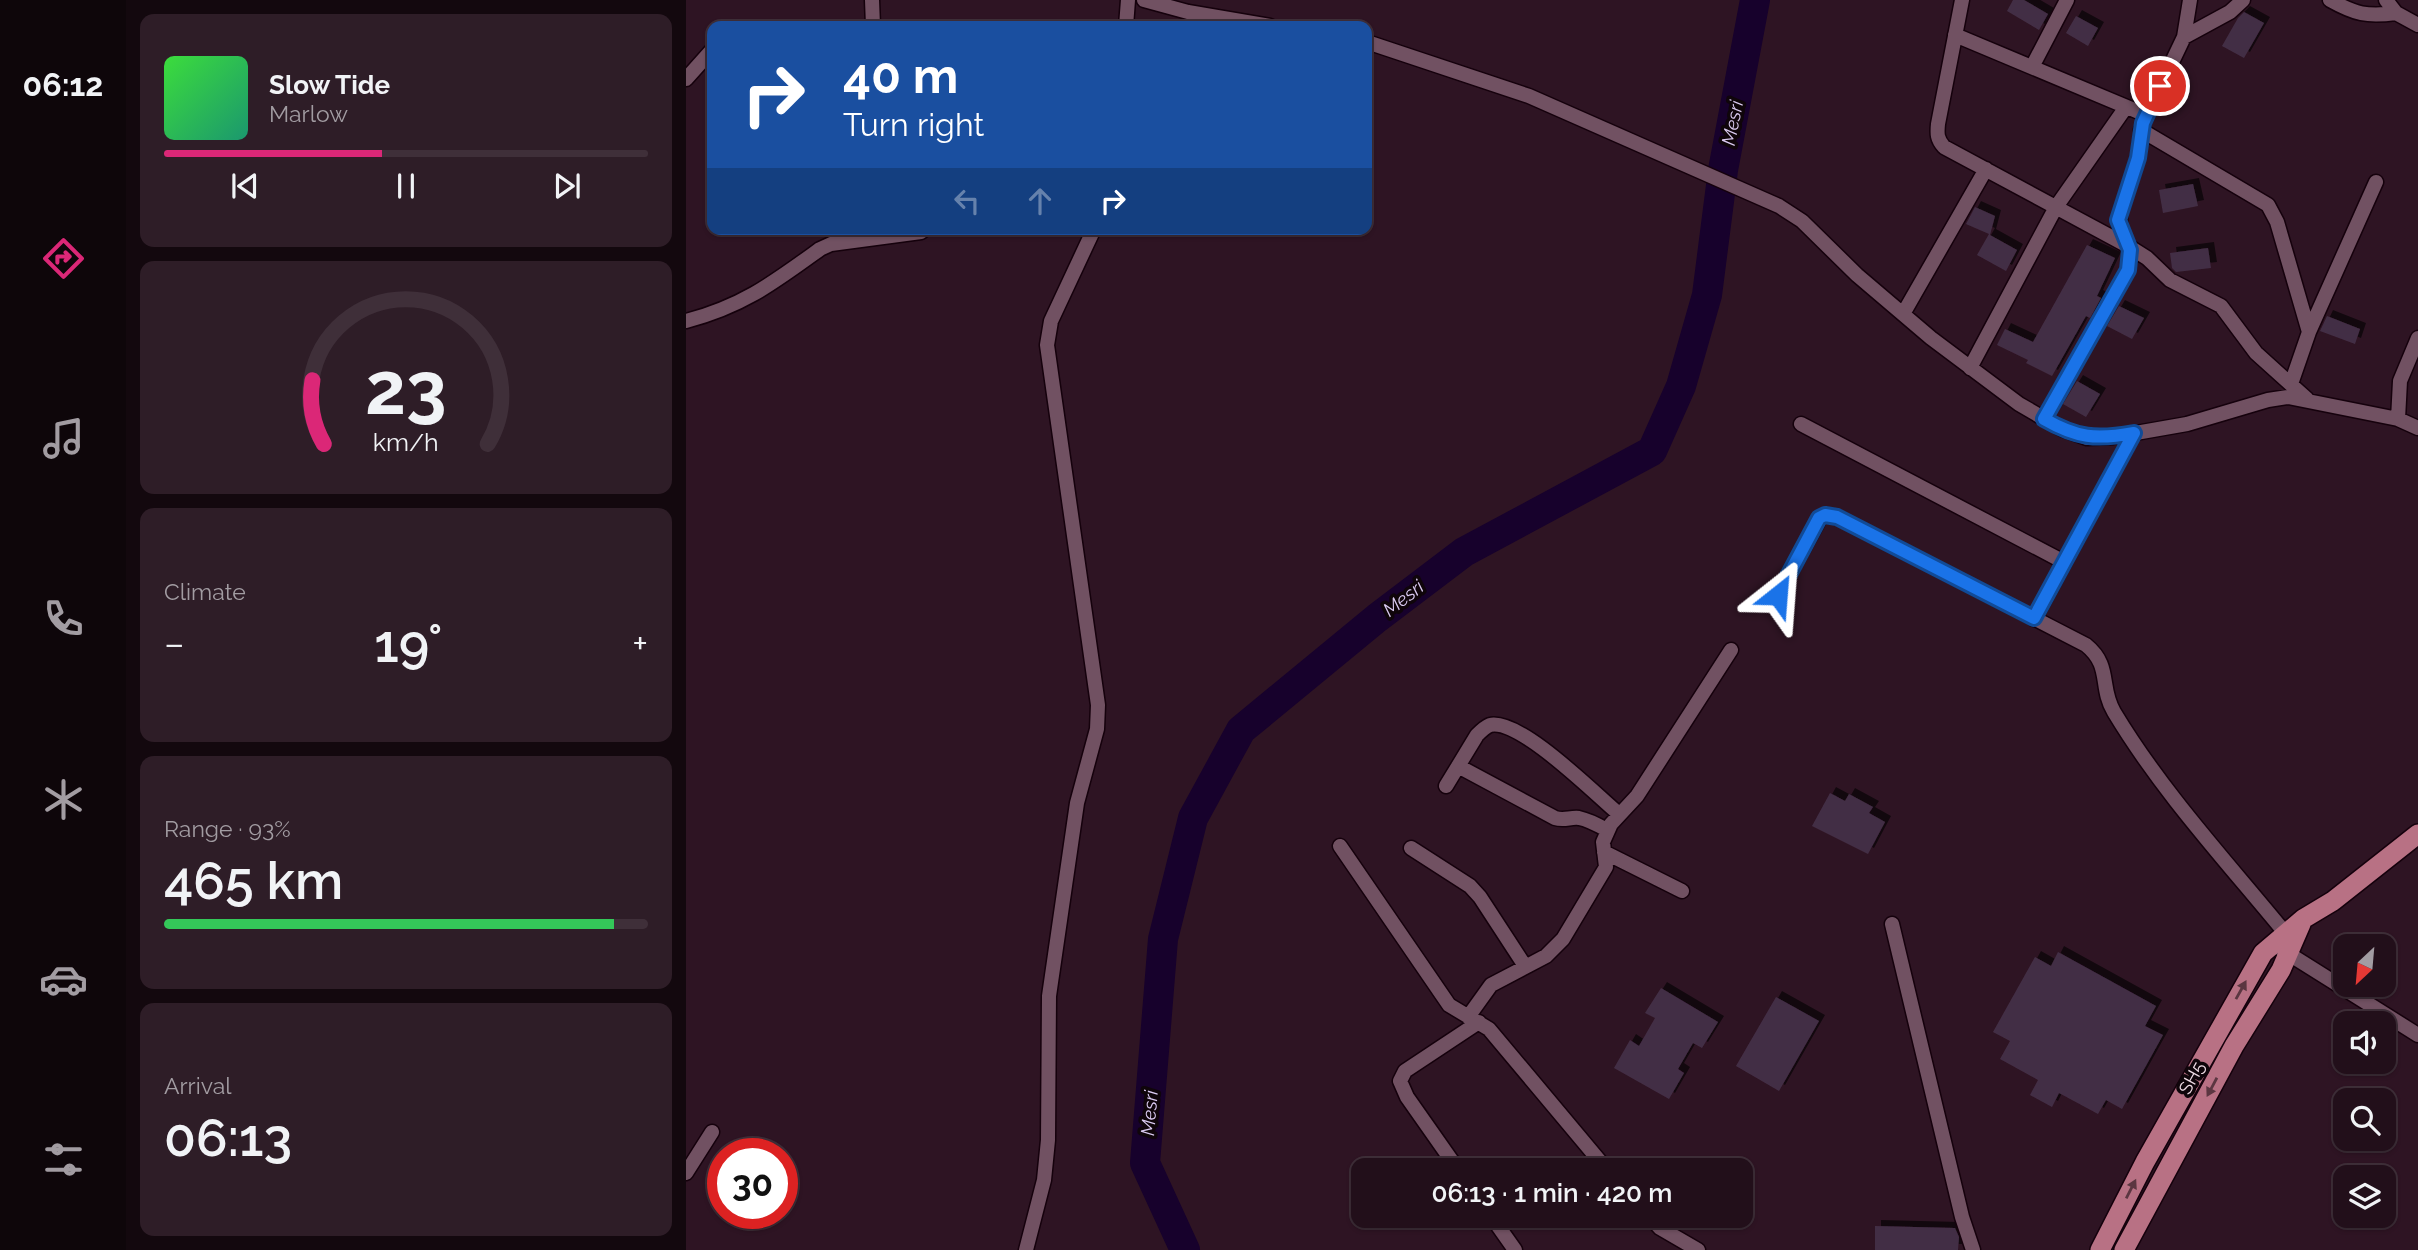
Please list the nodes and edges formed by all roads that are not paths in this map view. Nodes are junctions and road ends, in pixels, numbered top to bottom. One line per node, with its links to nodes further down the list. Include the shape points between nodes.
1 (872, 0): 11 (street)
2 (1128, 0): 12 (street)
3 (1144, 0): 13 (street)
4 (1962, 0): 15 (street)
5 (2067, 0): 19 (street)
6 (2190, 0): 16 (street)
7 (2243, 0): 16 (street)
8 (2330, 0): 10 (street, via 2367,15)
9 (2386, 0): 10 (street)
10 (2396, 12): 14 (street)
11 (873, 21)
12 (1126, 21)
13 (1241, 21)
14 (2418, 25)
15 (1955, 35): 19 (street); 24 (street, via 1937,134 1944,147)
16 (2184, 37): 22 (street)
17 (1372, 45): 30 (street, via 1529,96 1779,206 1802,220)
18 (707, 56): 20 (street)
19 (2032, 67): 21 (street)
20 (686, 79)
21 (2126, 107): 22 (street); 26 (street)
22 (2146, 116): 23 (street)
23 (2141, 130): 29 (street, via 2138,158 2118,220); 32 (street, via 2268,205)
24 (1986, 169): 26 (street); 30 (street)
25 (2376, 182): 32 (street)
26 (2056, 207): 29 (street); 34 (street)
27 (898, 235): 31 (street, via 831,244 754,296)
28 (1091, 235): 66 (street, via 1046,345 1098,705 1097,729 1077,803 1049,996 1048,1140 1044,1180)
29 (2128, 246): 35 (street, via 2170,280 2221,306 2256,353); 37 (street, via 2128,270)
30 (1903, 314): 34 (street)
31 (686, 321)
32 (2309, 332): 35 (street)
33 (2418, 338): 38 (street, via 2400,381)
34 (1970, 368): 37 (street)
35 (2291, 384): 36 (street)
36 (2308, 400): 38 (street); 41 (street, via 2268,400 2188,424)
37 (2044, 419): 41 (street, via 2087,438)
38 (2398, 419): 40 (street)
39 (1801, 424): 42 (street)
40 (2418, 428)
41 (2134, 433): 42 (street)
42 (2064, 562): 44 (street)
43 (1778, 595): 44 (street, via 1819,518 1825,515 1837,517)
44 (2034, 618): 56 (street, via 2097,654 2112,708 2127,733)
45 (1731, 650): 48 (street, via 1637,796)
46 (1458, 766): 47 (street); 48 (street, via 1483,728 1504,727 1547,750); 49 (street, via 1555,818 1577,817)
47 (1446, 786)
48 (1619, 814): 49 (street)
49 (1607, 830): 53 (street)
50 (2418, 834): 56 (main road, SH5, via 2303,919)
51 (1340, 846): 58 (street, via 1449,1005)
52 (1411, 848): 57 (street, via 1470,886)
53 (1604, 852): 54 (street); 57 (street, via 1606,867 1563,939 1546,956)
54 (1682, 891)
55 (1892, 923): 69 (street)
56 (2282, 944): 59 (street); 70 (main road, SH5, one-way to 56, via 2245,982 2263,953); 71 (main road, SH5, one-way to 71, via 2281,970 2234,1046)
57 (1525, 966): 58 (street, via 1491,985)
58 (1474, 1019): 61 (street, via 1405,1071 1401,1081 1407,1097); 62 (street, via 1489,1029)
59 (2418, 1035)
60 (712, 1132): 63 (street)
61 (1450, 1158)
62 (1597, 1158)
63 (686, 1173)
64 (1499, 1228): 67 (street)
65 (1660, 1228): 68 (street)
66 (1026, 1250)
67 (1515, 1250)
68 (1698, 1250)
69 (1973, 1250)
70 (2100, 1250)
71 (2124, 1250)

